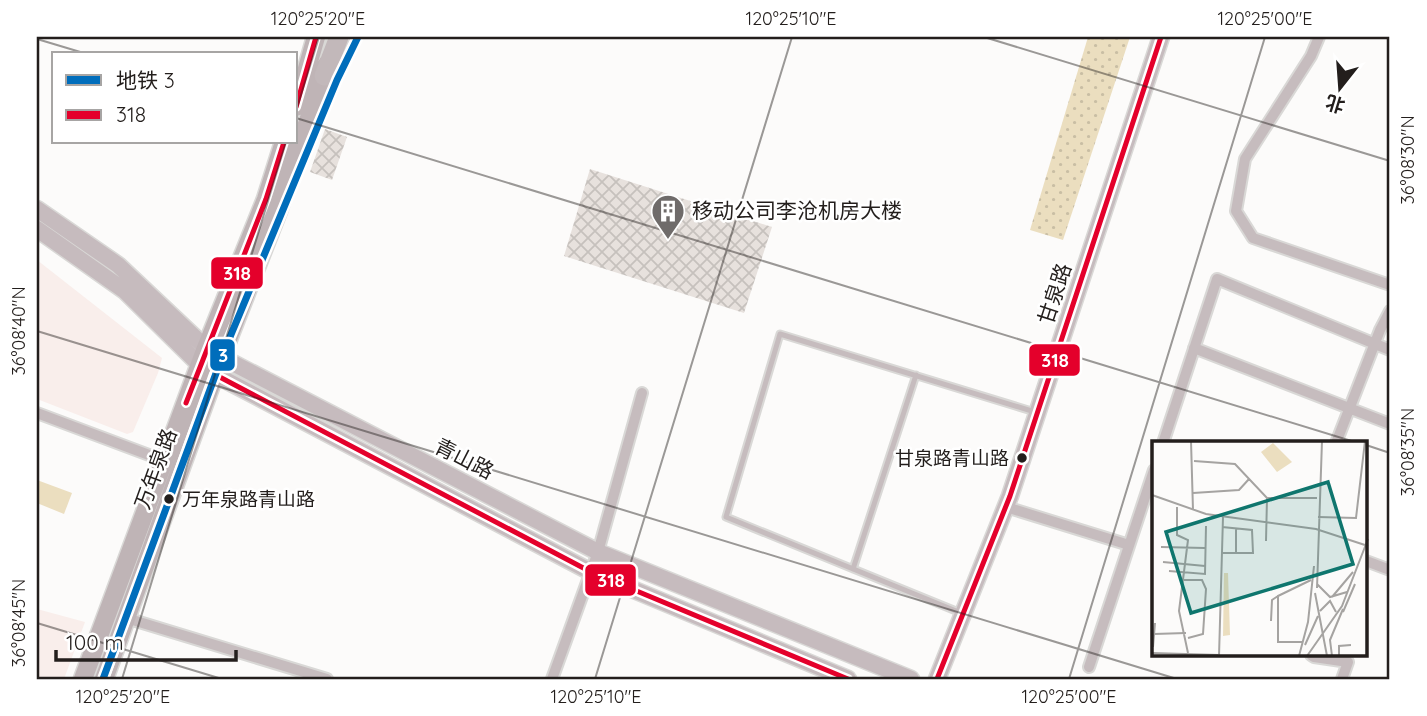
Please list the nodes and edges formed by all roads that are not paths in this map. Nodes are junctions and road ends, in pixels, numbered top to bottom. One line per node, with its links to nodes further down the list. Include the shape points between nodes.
1 (316, 37): 7 (main road)
2 (334, 37): 6 (main road, 万年泉路)
3 (339, 37): 6 (highway)
4 (1161, 37): 21 (main road, 甘泉路)
5 (1319, 37): 11 (street, via 1245,159 1236,211 1253,238)
6 (324, 76): 16 (main road, 万年泉路, via 278,211)
7 (298, 100)
8 (283, 144): 16 (main road, 万年泉路)
9 (37, 209): 16 (main road, 青山路, via 118,265)
10 (37, 229): 16 (main road, 青山路, via 125,291)
11 (1390, 285)
12 (1390, 311): 13 (street)
13 (1375, 344): 14 (street, via 1217,279); 15 (street); 19 (street)
14 (1194, 348): 19 (street); 23 (street)
15 (1390, 350)
16 (210, 361): 25 (main road, 万年泉路); 29 (main road, 青山路); 33 (main road, 青山路); 35 (main road, 万年泉路)
17 (916, 375): 21 (lane); 31 (lane); 31 (lane, via 780,334 726,517)
18 (642, 393): 29 (street)
19 (1350, 408): 22 (street); 24 (street)
20 (37, 413): 25 (street)
21 (1038, 413): 27 (main road, 甘泉路)
22 (1390, 424)
23 (1164, 441)
24 (1337, 441)
25 (164, 461): 38 (main road, 万年泉路)
26 (1151, 486): 28 (street)
27 (1006, 507): 28 (street); 34 (main road, 甘泉路)
28 (1129, 545): 37 (street)
29 (598, 552): 33 (street); 43 (main road, 青山路)
30 (1368, 562): 32 (street)
31 (853, 569): 34 (lane)
32 (1390, 570)
33 (591, 572): 41 (street); 42 (main road, 青山路)
34 (963, 614): 44 (main road, 甘泉路)
35 (126, 618): 39 (main road, 万年泉路); 40 (street)
36 (1312, 656): 45 (street, via 1348,662)
37 (1089, 667)
38 (83, 679)
39 (104, 679)
40 (327, 679)
41 (552, 679)
42 (848, 679)
43 (911, 679)
44 (937, 679)
45 (1342, 679)

